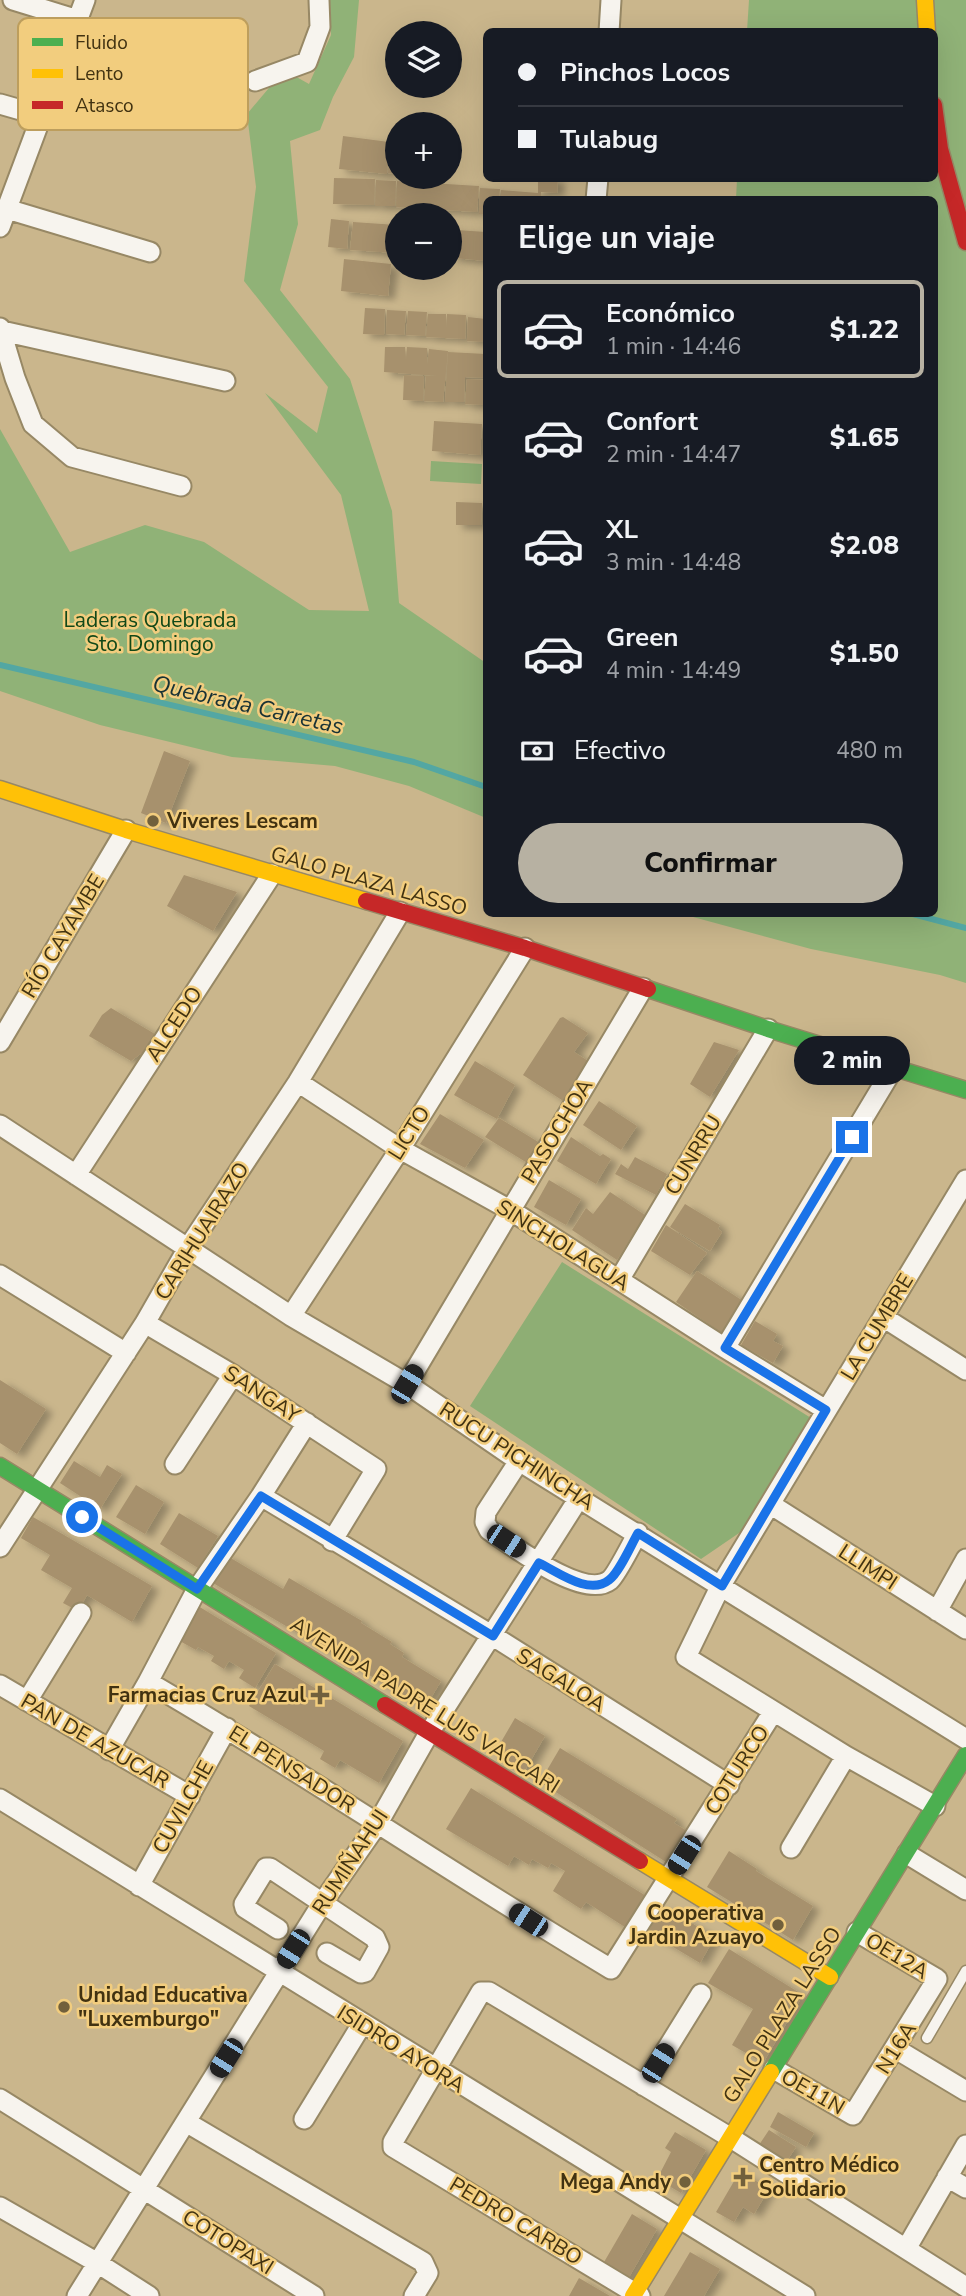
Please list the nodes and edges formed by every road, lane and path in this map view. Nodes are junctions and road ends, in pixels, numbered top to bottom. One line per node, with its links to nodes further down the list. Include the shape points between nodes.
1 (13, 0): 6 (street)
2 (86, 0): 7 (street)
3 (319, 0): 10 (street, via 320,27 307,62)
4 (611, 0): 8 (street)
5 (925, 0): 9 (main road)
6 (72, 18)
7 (79, 18)
8 (609, 28)
9 (927, 28)
10 (254, 81)
11 (0, 104): 12 (street)
12 (18, 109)
13 (37, 130): 15 (street)
14 (938, 134): 16 (main road)
15 (3, 218): 17 (street)
16 (966, 242)
17 (150, 252)
18 (1, 330): 19 (street); 20 (street, via 33,424 72,457)
19 (225, 381)
20 (181, 486)
21 (0, 789): 22 (main road, GALO PLAZA LASSO)
22 (126, 830): 23 (main road, GALO PLAZA LASSO); 28 (street, RÍO CAYAMBE)
23 (272, 874): 24 (main road, GALO PLAZA LASSO); 34 (street, ALCEDO)
24 (400, 912): 25 (main road, GALO PLAZA LASSO); 30 (street, CARIHUAIRAZO)
25 (524, 948): 26 (main road, GALO PLAZA LASSO); 33 (street, LICTO)
26 (643, 988): 27 (main road, GALO PLAZA LASSO); 36 (street, PASOCHOA)
27 (768, 1029): 29 (main road, GALO PLAZA LASSO); 39 (street, CUNRRU)
28 (0, 1042)
29 (894, 1067): 31 (main road, GALO PLAZA LASSO); 43 (street)
30 (298, 1082): 33 (street, SINCHOLAGUA); 37 (street, CARIHUAIRAZO)
31 (966, 1090)
32 (0, 1125): 34 (street, RUCU PICHINCHA)
33 (400, 1149): 36 (street, SINCHOLAGUA); 40 (street, LICTO)
34 (76, 1175): 37 (street, RUCU PICHINCHA)
35 (966, 1180): 41 (street, LA CUMBRE)
36 (510, 1210): 39 (street, SINCHOLAGUA); 47 (street, PASOCHOA)
37 (188, 1248): 40 (street, RUCU PICHINCHA); 42 (street, CARIHUAIRAZO)
38 (0, 1275): 44 (street)
39 (619, 1280): 43 (street, SINCHOLAGUA)
40 (291, 1316): 47 (street, RUCU PICHINCHA)
41 (883, 1317): 45 (street); 48 (street, LA CUMBRE)
42 (145, 1323): 44 (street, CARIHUAIRAZO); 46 (street, SANGAY)
43 (725, 1348): 48 (street, SINCHOLAGUA)
44 (126, 1353): 53 (street, CARIHUAIRAZO)
45 (966, 1370)
46 (233, 1375): 49 (street, SANGAY); 51 (street)
47 (407, 1384): 50 (street, RUCU PICHINCHA)
48 (826, 1410): 56 (street, LA CUMBRE)
49 (307, 1423): 55 (street); 58 (street, SANGAY, via 376,1469)
50 (519, 1461): 54 (street, RUCU PICHINCHA); 61 (street, via 486,1512 485,1522 489,1530)
51 (175, 1464)
52 (0, 1466): 53 (main road, AVENIDA PADRE LUIS VACCARI)
53 (36, 1489): 59 (street, CARIHUAIRAZO); 63 (main road, AVENIDA PADRE LUIS VACCARI)
54 (579, 1499): 57 (street, RUCU PICHINCHA); 61 (street, RUMIÑAHUI)
55 (256, 1502): 58 (street, SAGALOA); 63 (street)
56 (770, 1504): 62 (street, LA CUMBRE); 64 (street, LLIMPI)
57 (638, 1533): 61 (street, via 611,1580 596,1586 583,1585); 62 (street, RUCU PICHINCHA)
58 (332, 1541): 67 (street, SAGALOA)
59 (0, 1547)
60 (966, 1559): 64 (street)
61 (539, 1563): 67 (street, RUMIÑAHUI)
62 (722, 1586): 71 (street, LA CUMBRE, via 686,1657); 74 (street, RUCU PICHINCHA)
63 (197, 1589): 68 (street); 73 (main road, AVENIDA PADRE LUIS VACCARI)
64 (937, 1611): 66 (street, LLIMPI)
65 (81, 1613): 70 (street)
66 (966, 1629)
67 (493, 1636): 73 (street, RUMIÑAHUI); 79 (street, SAGALOA)
68 (148, 1682): 72 (street, EL PENSADOR); 75 (street)
69 (0, 1685): 70 (street, PAN DE AZUCAR)
70 (27, 1701): 75 (street, PAN DE AZUCAR)
71 (773, 1712): 77 (street); 79 (street, COTURCO)
72 (226, 1728): 80 (street, CUVILCHE); 83 (street, EL PENSADOR)
73 (429, 1733): 83 (street, RUMIÑAHUI); 86 (main road, AVENIDA PADRE LUIS VACCARI)
74 (966, 1739)
75 (109, 1750): 80 (street, PAN DE AZUCAR)
76 (966, 1755): 78 (main road, GALO PLAZA LASSO)
77 (846, 1756): 82 (street); 84 (street)
78 (960, 1780): 82 (main road, GALO PLAZA LASSO)
79 (729, 1785): 86 (street, COTURCO)
80 (190, 1796): 87 (street, CUVILCHE)
81 (0, 1799): 87 (street, ISIDRO AYORA)
82 (934, 1807): 85 (main road, GALO PLAZA LASSO)
83 (378, 1823): 89 (street, RUMIÑAHUI); 93 (street, EL PENSADOR)
84 (791, 1848)
85 (906, 1854): 88 (street); 91 (main road, GALO PLAZA LASSO)
86 (670, 1879): 93 (street, COTURCO); 96 (main road, AVENIDA PADRE LUIS VACCARI)
87 (139, 1886): 95 (street, ISIDRO AYORA)
88 (966, 1890)
89 (323, 1902): 90 (street, via 266,1868 244,1904); 92 (street, via 379,1943 361,1973); 95 (street, RUMIÑAHUI)
90 (278, 1929)
91 (857, 1932): 96 (main road, GALO PLAZA LASSO); 97 (street, OE12A)
92 (327, 1953)
93 (611, 1969)
94 (966, 1971): 100 (lane)
95 (278, 1973): 99 (street, ISIDRO AYORA); 109 (street, RUMIÑAHUI)
96 (830, 1977): 103 (main road, GALO PLAZA LASSO)
97 (937, 1979): 101 (street, N16A)
98 (701, 1994): 104 (street)
99 (362, 2024): 102 (street, ISIDRO AYORA); 108 (street)
100 (927, 2038)
101 (896, 2049): 105 (street); 107 (street, N16A)
102 (434, 2069): 104 (street, via 481,1992 489,1992); 116 (street, ISIDRO AYORA); 120 (street, PEDRO CARBO, via 393,2147)
103 (774, 2069): 107 (street, OE11N); 110 (main road, GALO PLAZA LASSO)
104 (644, 2086): 110 (street)
105 (966, 2091)
106 (0, 2099): 113 (street, COTOPAXI)
107 (853, 2115)
108 (304, 2119)
109 (186, 2122): 113 (street, RUMIÑAHUI); 124 (street, via 423,2262 428,2273)
110 (731, 2137): 116 (main road, GALO PLAZA LASSO); 117 (street)
111 (966, 2145): 112 (street)
112 (947, 2177): 114 (street); 117 (street)
113 (143, 2188): 118 (street, RUMIÑAHUI); 123 (street, COTOPAXI)
114 (966, 2188)
115 (0, 2207): 118 (street)
116 (681, 2220): 120 (main road, GALO PLAZA LASSO); 125 (street, ISIDRO AYORA)
117 (906, 2249): 119 (street)
118 (96, 2262): 121 (street, RUMIÑAHUI); 122 (street)
119 (966, 2287)
120 (636, 2295)
121 (76, 2296)
122 (149, 2296)
123 (314, 2296)
124 (414, 2296)
125 (804, 2296)

